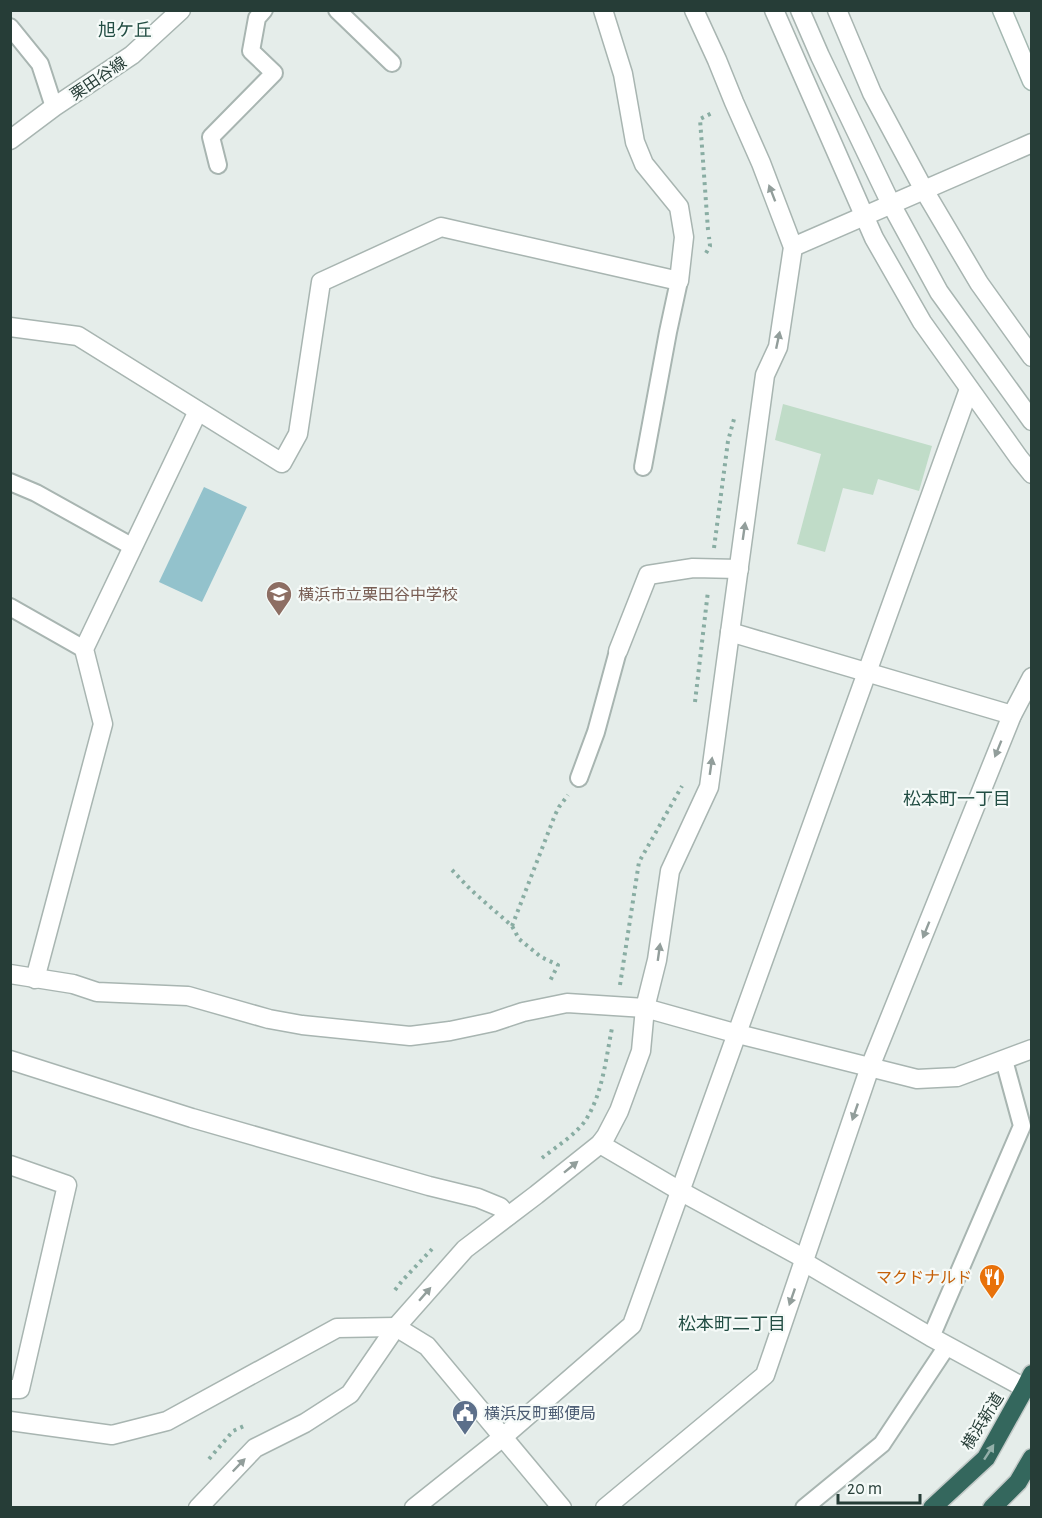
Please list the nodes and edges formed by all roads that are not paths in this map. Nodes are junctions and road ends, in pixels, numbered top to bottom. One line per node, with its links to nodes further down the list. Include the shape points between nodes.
1 (181, 10): 13 (street, 栗田谷線, via 132,55)
2 (264, 10): 16 (lane, via 256,18 250,51 274,73 211,137)
3 (337, 10): 11 (lane)
4 (603, 10): 21 (street, via 623,74 635,142 644,164 679,207 684,237)
5 (694, 10): 20 (street, one-way to 5)
6 (774, 10): 19 (street)
7 (800, 10): 18 (street)
8 (837, 10): 17 (street, via 872,93)
9 (1002, 10): 12 (street)
10 (10, 27): 13 (lane, via 40,64)
11 (392, 63)
12 (1032, 81)
13 (54, 107): 14 (street, 栗田谷線)
14 (10, 140)
15 (1032, 143): 17 (street)
16 (218, 165)
17 (924, 190): 18 (street); 23 (street, via 979,283)
18 (891, 204): 19 (street); 26 (street, via 939,292)
19 (864, 216): 20 (street); 24 (street, via 922,322)
20 (793, 247): 31 (street, one-way to 20, via 765,375 778,347)
21 (679, 281): 25 (street, via 441,227 321,282 298,434 282,464); 27 (lane)
22 (10, 327): 25 (street, via 78,336)
23 (1032, 357)
24 (969, 389): 28 (street); 36 (street)
25 (198, 411): 30 (street)
26 (1032, 421)
27 (643, 467)
28 (1032, 474)
29 (10, 482): 30 (lane)
30 (133, 547): 34 (street)
31 (738, 569): 33 (street); 35 (street, via 693,568 648,575)
32 (10, 607): 34 (lane)
33 (730, 632): 36 (street); 42 (street, one-way to 33, via 657,960 670,871 709,787)
34 (84, 649): 41 (street, via 103,724)
35 (618, 651): 39 (lane)
36 (867, 672): 38 (street); 43 (street)
37 (1032, 677): 38 (street)
38 (1012, 715): 47 (street, one-way to 47)
39 (579, 778)
40 (10, 974): 41 (street)
41 (35, 979): 42 (street, via 97,992 188,996 302,1025 410,1036 461,1029 567,1003)
42 (645, 1008): 43 (street); 48 (street, via 641,1051 619,1111)
43 (738, 1034): 47 (street); 50 (street)
44 (1032, 1049): 46 (street)
45 (10, 1060): 51 (street, via 192,1118 478,1198 500,1207)
46 (1004, 1060): 47 (street, via 957,1077 917,1079); 54 (lane, via 1022,1126)
47 (870, 1068): 52 (street, one-way to 52)
48 (600, 1144): 50 (street); 51 (street, one-way to 48)
49 (10, 1165): 56 (street, via 67,1185 20,1389)
50 (680, 1191): 52 (street); 58 (street, via 632,1325)
51 (508, 1216): 53 (street, one-way to 51, via 465,1249)
52 (805, 1260): 54 (street); 63 (street, one-way to 63, via 765,1376)
53 (396, 1327): 57 (street, via 337,1328 166,1421 112,1435); 58 (street, via 427,1346); 60 (street, one-way to 53, via 255,1448 350,1394)
54 (939, 1341): 55 (street); 64 (lane, via 882,1444)
55 (1028, 1381): 65 (highway, 横浜新道, one-way to 55, via 986,1458)
56 (10, 1389)
57 (10, 1421)
58 (503, 1437): 61 (street); 62 (street)
59 (1032, 1458): 66 (highway, via 1018,1482)
60 (198, 1508)
61 (414, 1508)
62 (562, 1508)
63 (604, 1508)
64 (804, 1508)
65 (932, 1508)
66 (992, 1508)

